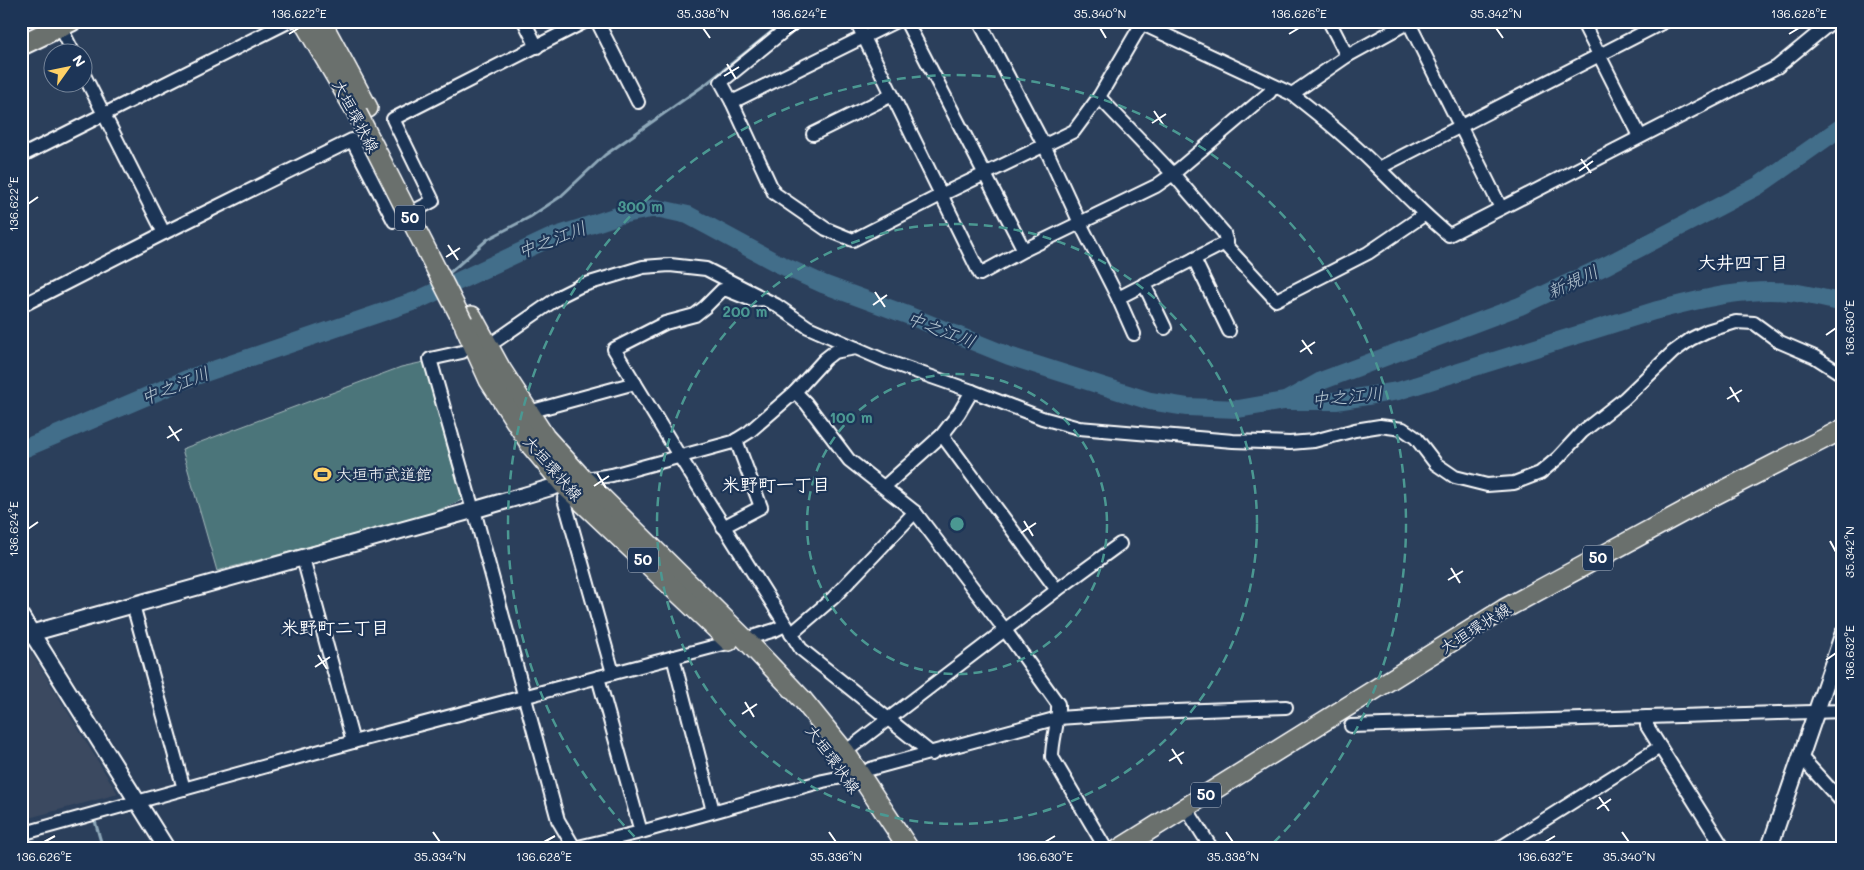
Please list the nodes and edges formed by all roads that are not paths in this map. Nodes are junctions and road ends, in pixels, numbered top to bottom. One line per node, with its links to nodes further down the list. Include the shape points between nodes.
1 (290, 21): 34 (street)
2 (303, 21): 33 (main road, 大垣環状線 / 50)
3 (321, 21): 33 (main road, 大垣環状線 / 50)
4 (524, 21): 23 (street)
5 (586, 21): 23 (street)
6 (597, 21): 31 (street)
7 (796, 21): 32 (street, via 721,82)
8 (856, 21): 20 (street)
9 (896, 21): 20 (street)
10 (906, 21): 41 (street)
11 (979, 21): 38 (street)
12 (1329, 21): 24 (street)
13 (1582, 21): 25 (street)
14 (1666, 21): 25 (street)
15 (1833, 21): 37 (street, via 1777,67)
16 (1409, 22): 24 (street); 35 (street)
17 (58, 23): 19 (highway); 21 (street); 22 (highway)
18 (1138, 23): 26 (street); 30 (street)
19 (21, 32)
20 (864, 37): 29 (street); 32 (street)
21 (68, 42)
22 (21, 45)
23 (537, 47): 47 (street, via 393,119 433,201 397,220 394,221 352,140)
24 (1347, 56): 28 (street)
25 (1599, 56): 35 (street); 37 (street)
26 (1274, 86): 28 (street); 42 (street)
27 (92, 91): 34 (street)
28 (1292, 94): 40 (street)
29 (892, 95): 36 (street); 43 (street)
30 (1099, 97): 38 (street, via 1074,131); 42 (street)
31 (638, 102)
32 (732, 102): 43 (street, via 774,193 826,229 853,240)
33 (363, 111): 55 (main road, 大垣環状線 / 50, bridge)
34 (104, 114): 39 (street); 47 (street)
35 (1460, 125): 40 (street); 44 (street)
36 (813, 134)
37 (1640, 136): 44 (street)
38 (1044, 145): 41 (street); 46 (street)
39 (21, 156)
40 (1379, 168): 45 (street)
41 (985, 174): 43 (street); 49 (street)
42 (1173, 174): 46 (street, via 1156,186); 48 (street, via 1224,233)
43 (941, 194): 49 (street, via 980,274)
44 (1501, 208): 45 (street, via 1449,235)
45 (1424, 215): 48 (street, via 1368,253 1276,300 1228,248)
46 (1080, 223): 49 (street); 52 (street)
47 (164, 233): 54 (street)
48 (1227, 242): 50 (street)
49 (1024, 250)
50 (1194, 259): 51 (street); 57 (street)
51 (1144, 284): 52 (street); 56 (street)
52 (1118, 298): 58 (street)
53 (764, 299): 59 (street, via 706,269 670,265 642,267 580,286 562,295); 60 (street, via 808,327); 63 (street, via 752,300 722,290 695,315 665,324 614,349)
54 (21, 306)
55 (467, 319): 71 (main road, 大垣環状線 / 50, via 545,436); 73 (main road, 大垣環状線 / 50, via 489,380)
56 (1165, 328)
57 (1229, 330)
58 (1134, 334)
59 (497, 340)
60 (856, 348): 64 (street); 65 (street, via 834,352)
61 (462, 352): 74 (street, via 430,359)
62 (1843, 375): 64 (street, via 1815,357 1780,342 1754,322 1736,322 1699,335 1672,352 1540,473 1514,483 1487,485 1455,477 1436,464 1416,438 1403,429 1380,426 1290,443 1079,428 1042,418)
63 (635, 383): 66 (street); 70 (street)
64 (972, 391): 68 (street)
65 (795, 392): 69 (street); 72 (street, via 849,460)
66 (536, 410)
67 (1843, 429): 108 (main road, 大垣環状線 / 50, via 1504,609)
68 (942, 435): 72 (street); 79 (street)
69 (736, 440): 70 (street); 76 (street, via 761,507)
70 (680, 457): 71 (street, via 612,475); 76 (street)
71 (583, 479): 73 (street); 86 (main road, 大垣環状線 / 50)
72 (884, 487): 75 (street)
73 (563, 491): 74 (street); 86 (main road, 大垣環状線 / 50); 88 (street)
74 (474, 510): 78 (street); 90 (street)
75 (915, 512): 82 (street, via 833,598); 83 (street)
76 (723, 527): 82 (street)
77 (1120, 544): 79 (street)
78 (303, 558): 80 (street); 98 (street)
79 (1057, 590): 83 (street)
80 (133, 605): 85 (street); 104 (street)
81 (21, 616): 85 (street)
82 (788, 630): 86 (street, via 774,630); 95 (street, via 801,649)
83 (1005, 630): 95 (street); 96 (street, via 1058,704)
84 (1843, 634): 92 (street)
85 (27, 635): 106 (street)
86 (738, 640): 87 (street); 100 (main road, 大垣環状線 / 50, via 802,699); 103 (main road, 大垣環状線 / 50)
87 (673, 657): 88 (street); 109 (street)
88 (613, 673): 89 (street)
89 (598, 677): 90 (street); 110 (street)
90 (526, 696): 98 (street); 112 (street, via 558,820)
91 (1286, 707): 96 (street, via 1123,714)
92 (1817, 710): 93 (street); 94 (street); 102 (street)
93 (1843, 711)
94 (1646, 717): 97 (street); 99 (street, via 1647,726)
95 (888, 719): 100 (street); 101 (street)
96 (1058, 722): 101 (street); 116 (street, via 1052,743 1054,763)
97 (1351, 726)
98 (353, 742): 104 (street)
99 (1660, 747): 119 (street); 120 (street)
100 (845, 752): 103 (main road, 大垣環状線 / 50)
101 (932, 754): 103 (street)
102 (1800, 756): 107 (street); 121 (street)
103 (857, 776): 105 (main road, 大垣環状線 / 50); 109 (street)
104 (184, 789): 106 (street)
105 (869, 798): 114 (main road, 大垣環状線 / 50); 115 (main road, 大垣環状線 / 50)
106 (138, 802): 111 (street); 113 (street)
107 (1843, 803)
108 (1186, 808): 117 (main road, 大垣環状線 / 50); 118 (street)
109 (713, 811): 110 (street)
110 (641, 832): 112 (street)
111 (21, 834)
112 (574, 848)
113 (167, 849)
114 (894, 849)
115 (909, 849)
116 (1106, 849)
117 (1119, 849)
118 (1212, 849)
119 (1498, 849)
120 (1724, 849)
121 (1769, 849)

